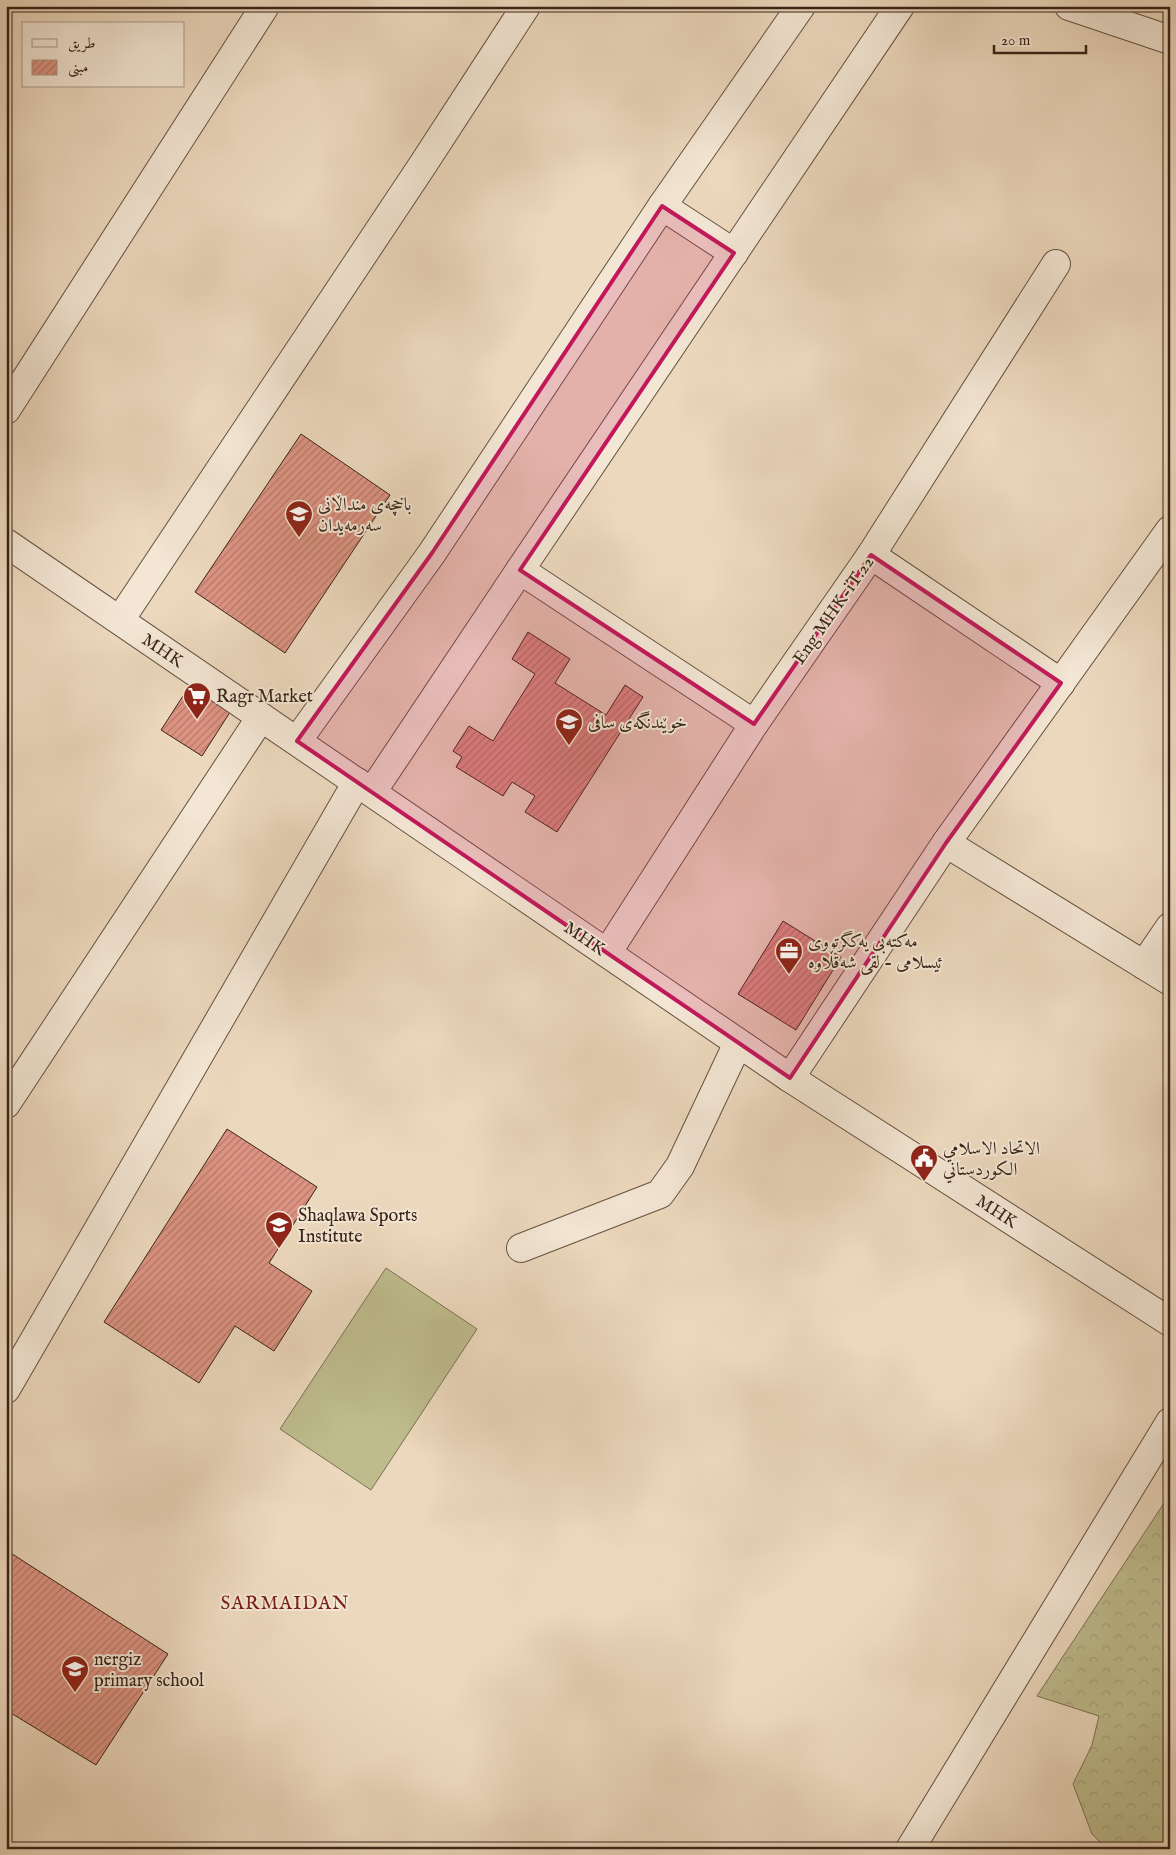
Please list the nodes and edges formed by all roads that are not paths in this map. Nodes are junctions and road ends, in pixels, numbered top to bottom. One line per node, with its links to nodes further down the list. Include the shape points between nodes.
1 (265, 6): 10 (street)
2 (526, 6): 15 (street)
3 (801, 6): 7 (street)
4 (900, 6): 8 (street)
5 (1069, 6): 6 (street)
6 (1170, 40)
7 (662, 206): 8 (street); 19 (street, via 432,553)
8 (734, 254): 14 (street)
9 (1056, 264): 13 (street, Eng MHK-iT.22)
10 (6, 410)
11 (1170, 530): 16 (street)
12 (6, 543): 15 (street, MHK)
13 (871, 555): 16 (street); 18 (street, Eng MHK-iT.22)
14 (520, 570): 18 (street); 20 (street)
15 (120, 620): 17 (street, MHK)
16 (1061, 684): 21 (street)
17 (261, 717): 19 (street, MHK); 28 (street)
18 (754, 724): 23 (street, Eng MHK-iT.22)
19 (298, 741): 20 (street, MHK)
20 (364, 787): 23 (street, MHK); 31 (street)
21 (946, 843): 24 (street); 27 (street)
22 (1170, 927): 24 (street)
23 (607, 953): 26 (street, MHK)
24 (1144, 965): 25 (street)
25 (1170, 981)
26 (738, 1043): 27 (street, MHK); 29 (street, via 680,1166 660,1194)
27 (790, 1078): 30 (street, MHK)
28 (6, 1104)
29 (521, 1248)
30 (1170, 1322)
31 (6, 1389)
32 (1170, 1422): 33 (street)
33 (910, 1849)

